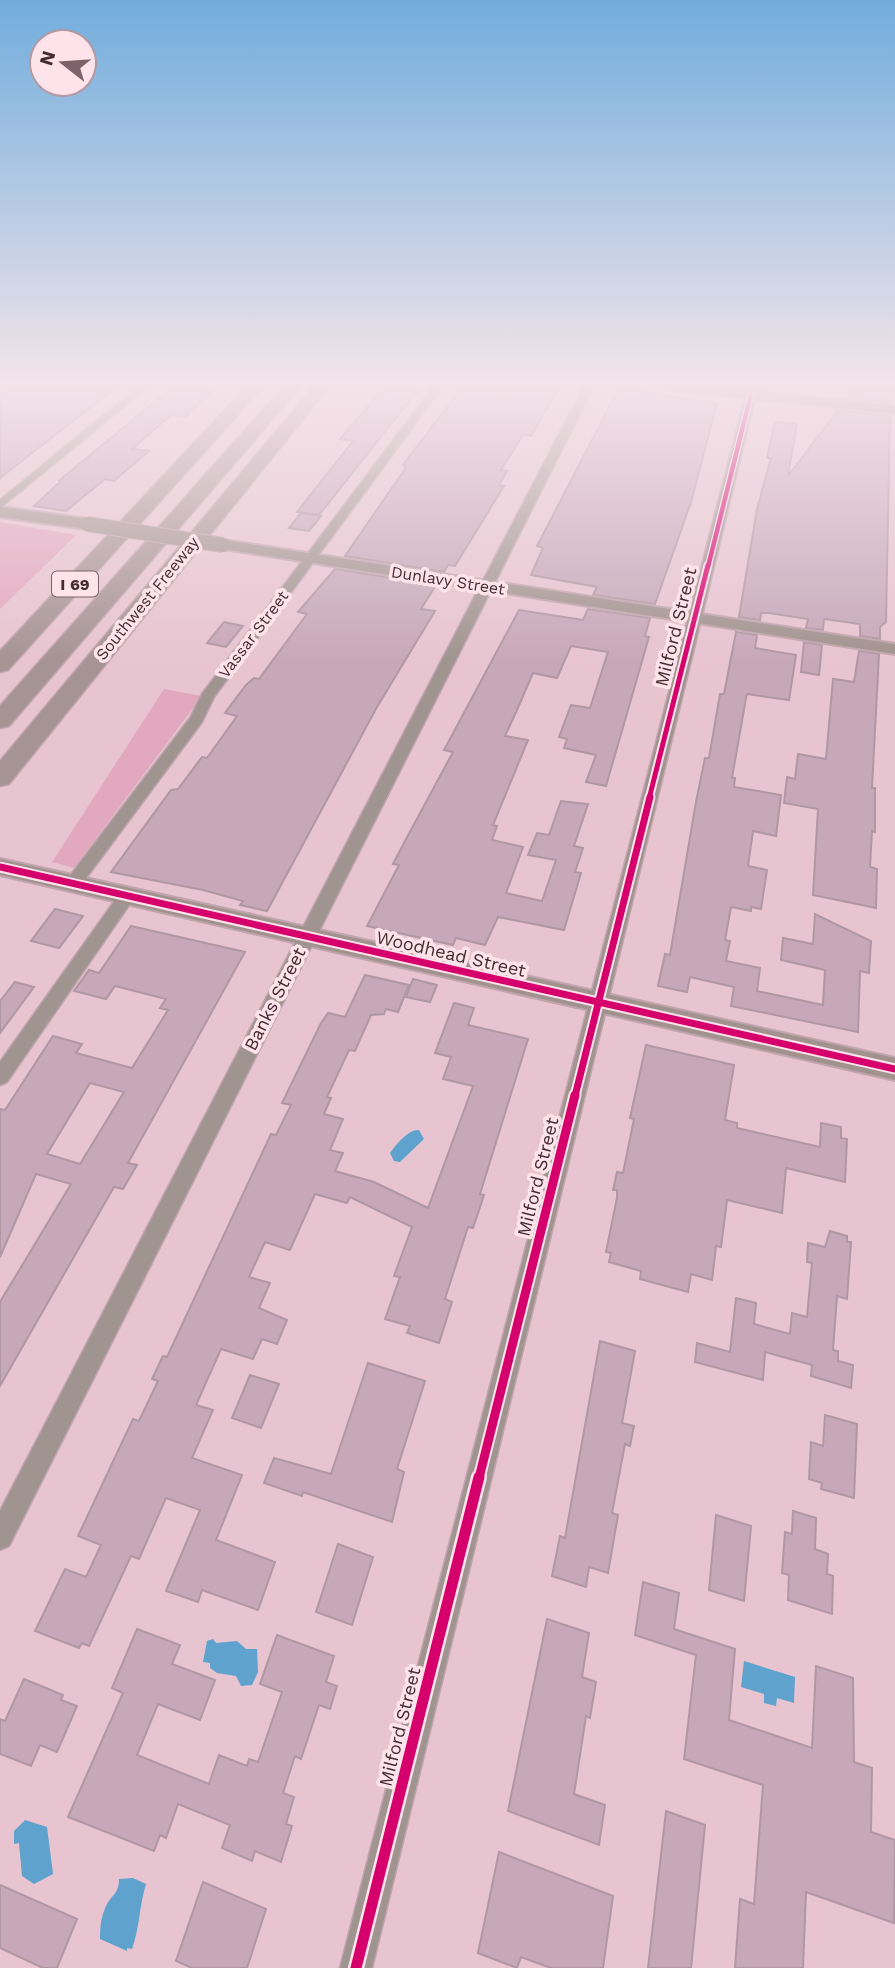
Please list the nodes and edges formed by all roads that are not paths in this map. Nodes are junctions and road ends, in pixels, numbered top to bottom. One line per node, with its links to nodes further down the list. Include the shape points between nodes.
1 (33, 478): 9 (street)
2 (171, 478): 8 (highway, I 69)
3 (213, 478): 18 (highway)
4 (246, 478): 12 (highway, Southwest Freeway)
5 (370, 478): 11 (street, Vassar Street)
6 (542, 478): 13 (street, Banks Street)
7 (730, 478): 14 (street, Milford Street)
8 (149, 502): 16 (highway, I 69); 17 (highway, via 128,545)
9 (0, 505)
10 (0, 512): 11 (street, Dunlavy Street, bridge)
11 (310, 559): 13 (street, Dunlavy Street); 22 (street, Vassar Street)
12 (173, 565): 19 (highway, via 120,600); 20 (highway, Southwest Freeway)
13 (486, 586): 14 (street, Dunlavy Street); 24 (street, Banks Street)
14 (694, 618): 15 (street, Dunlavy Street); 25 (street, Milford Street)
15 (895, 649)
16 (0, 665)
17 (0, 699)
18 (0, 721)
19 (0, 732)
20 (0, 778)
21 (0, 867): 22 (street, Woodhead Street)
22 (72, 884): 23 (street, Woodhead Street)
23 (126, 897): 24 (street, Woodhead Street); 27 (street)
24 (307, 937): 25 (street, Woodhead Street); 28 (street, Banks Street)
25 (598, 1004): 26 (street, Woodhead Street); 29 (street, Milford Street)
26 (895, 1069)
27 (0, 1077)
28 (0, 1537)
29 (356, 1968)

